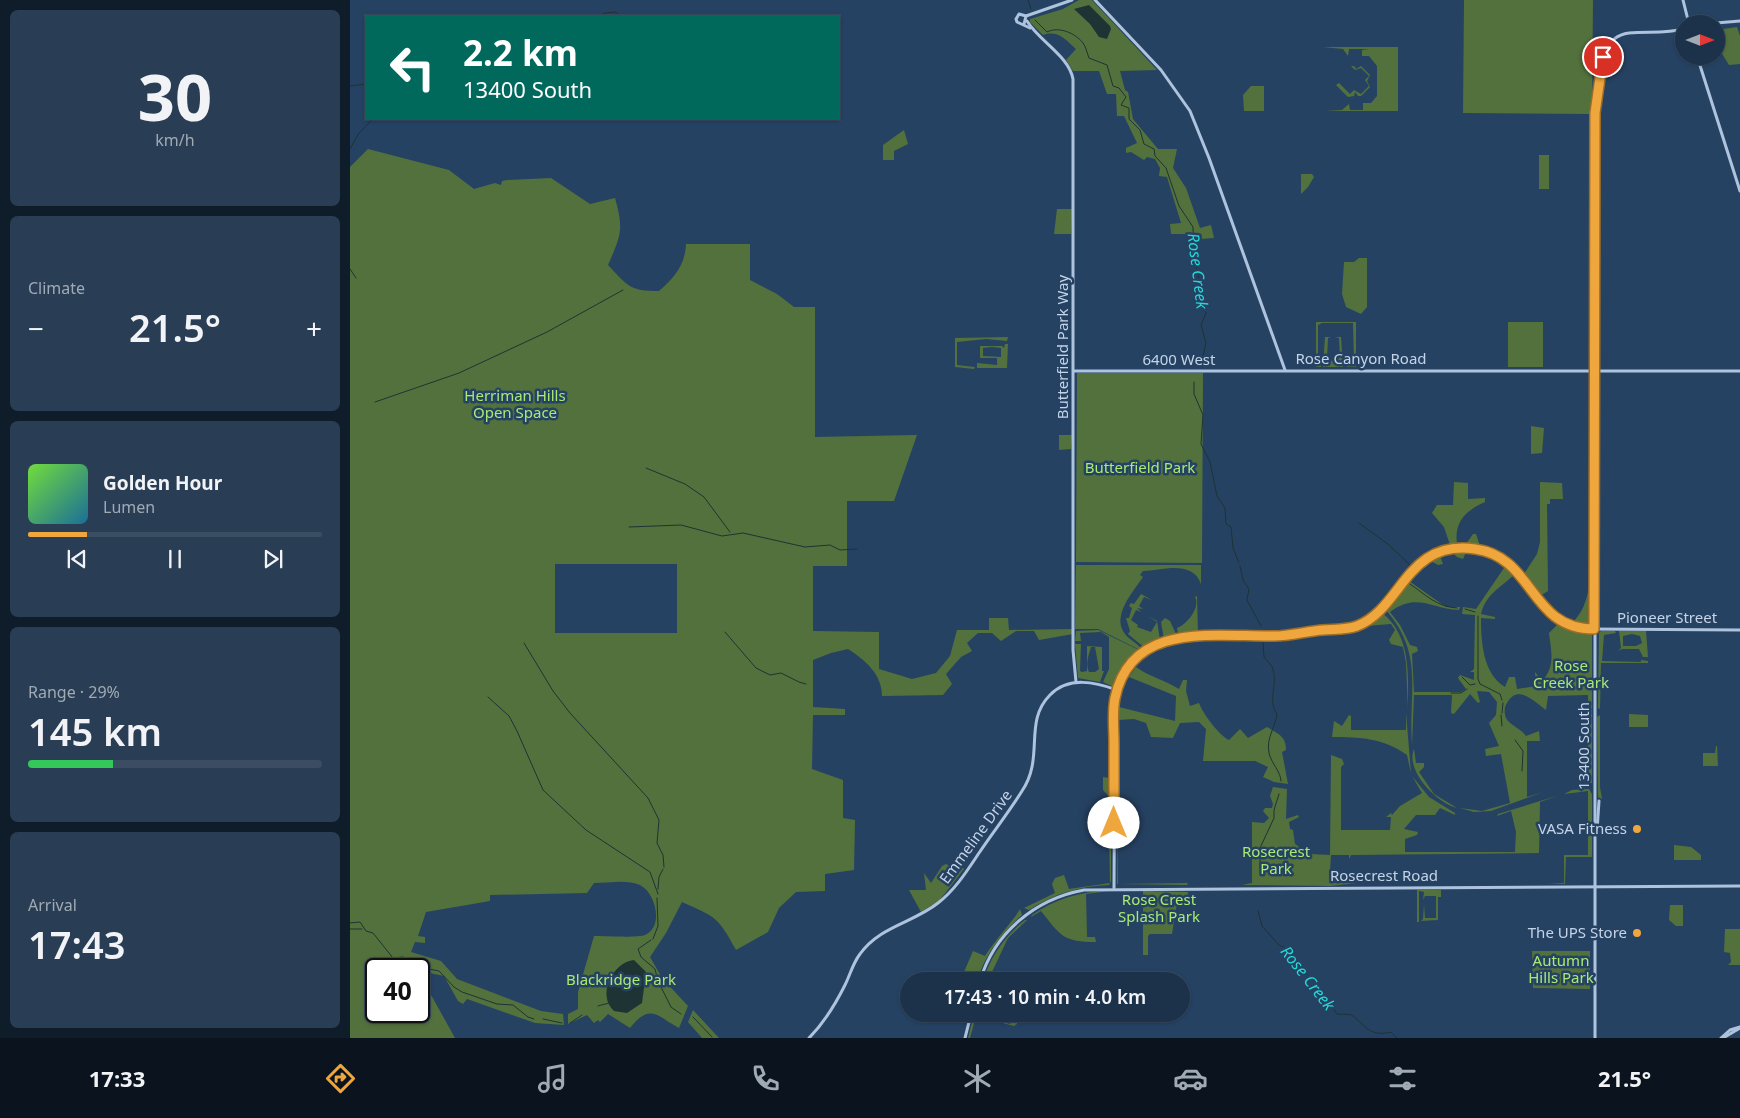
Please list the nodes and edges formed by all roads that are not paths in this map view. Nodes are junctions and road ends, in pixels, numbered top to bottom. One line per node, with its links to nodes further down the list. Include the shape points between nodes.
1 (1072, 0): 11 (street, Butterfield Park Way, via 1026,20 1068,67 1073,79)
2 (1095, 0): 10 (street, Rose Canyon Road, via 1161,70 1190,112)
3 (1683, 0): 4 (street)
4 (1687, 15)
5 (1740, 21): 6 (street)
6 (1725, 22)
7 (1675, 30): 12 (street, 13400 South, via 1628,33 1615,38 1604,52 1595,102)
8 (1699, 65): 9 (street)
9 (1740, 191)
10 (1285, 370): 11 (street, 6400 West); 12 (street, Rose Canyon Road)
11 (1074, 371): 16 (street, Butterfield Park Way, via 1073,656)
12 (1594, 371): 13 (street, Rose Canyon Road); 14 (street, 13400 South)
13 (1740, 371)
14 (1594, 629): 15 (street, Pioneer Street); 17 (street, Pioneer Street, via 1572,627 1555,618 1501,558 1478,549 1454,549 1436,554 1418,565 1374,616 1358,626 1280,636 1170,639 1136,659); 19 (street, 13400 South)
15 (1740, 630)
16 (1076, 682): 17 (street); 26 (street, Emmeline Drive, via 1057,689 1042,704 1036,720 1035,757 1029,779 952,890 930,910 894,926 860,954 827,1018)
17 (1117, 690): 22 (street, Pioneer Street, via 1113,713)
18 (1599, 801): 19 (street)
19 (1595, 839): 21 (street, 13400 South)
20 (1740, 886): 21 (street, Rosecrest Road)
21 (1595, 887): 22 (street, Rosecrest Road); 28 (street, 13400 South)
22 (1114, 888): 23 (street, Rosecrest Road, via 1075,891 1029,912 997,945)
23 (984, 972)
24 (969, 1022): 27 (street)
25 (1740, 1027): 29 (street, via 1730,1030)
26 (809, 1038)
27 (965, 1038)
28 (1595, 1038)
29 (1722, 1038)

